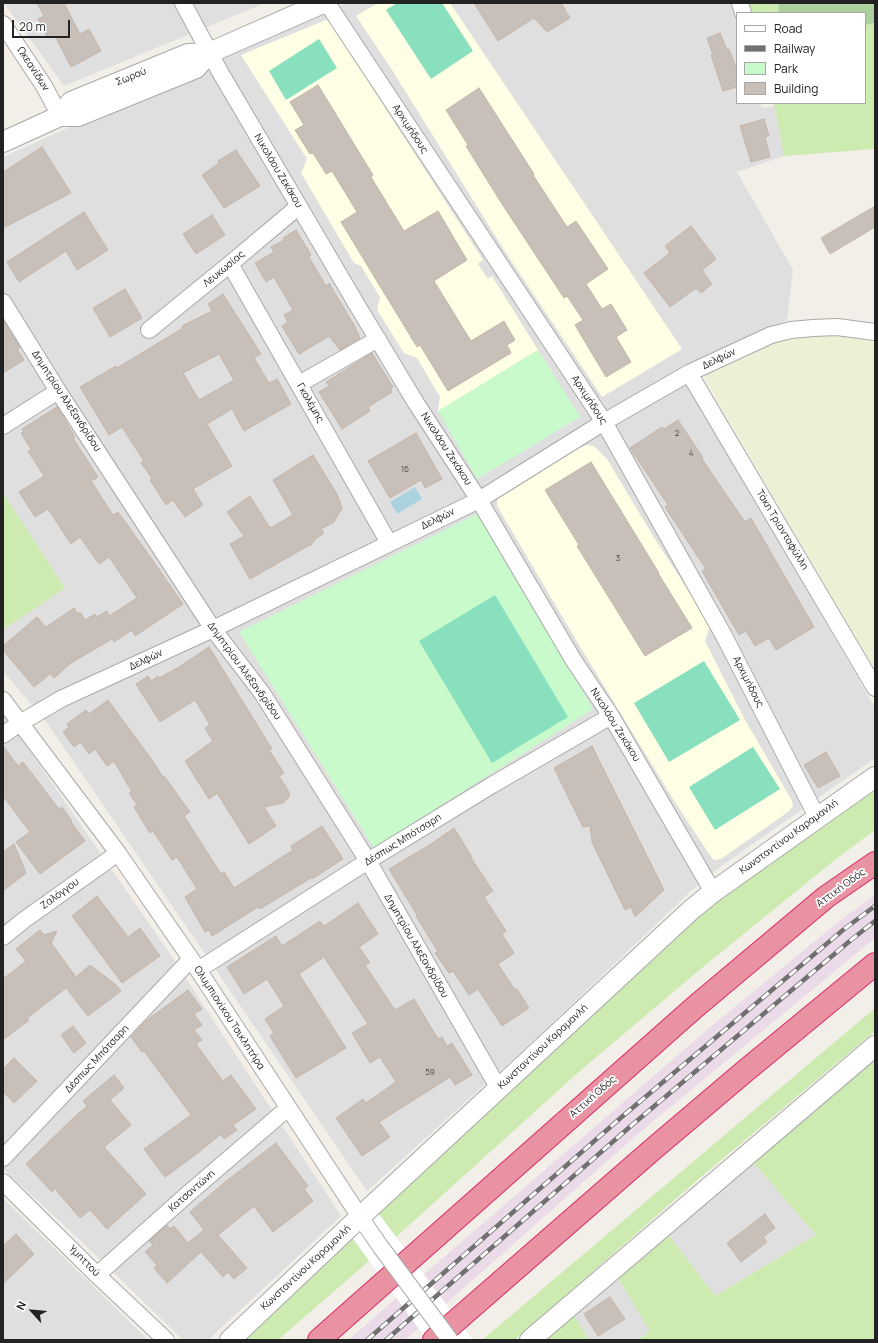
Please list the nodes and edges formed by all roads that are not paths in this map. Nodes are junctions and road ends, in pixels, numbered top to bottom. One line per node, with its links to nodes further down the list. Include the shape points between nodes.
1 (183, 3): 5 (street, Νικολάου Ζεκάκου)
2 (323, 3): 5 (street, Σωρού)
3 (327, 3): 17 (street, Αρχιμήδους)
4 (3, 24): 6 (street, Ωκεανίδων, via 44,86)
5 (209, 53): 6 (street, Σωρού, via 188,54 71,102); 8 (street, Νικολάου Ζεκάκου)
6 (60, 116): 7 (street, Σωρού)
7 (3, 142)
8 (299, 206): 9 (street, Λευκωσίας); 13 (street, Νικολάου Ζεκάκου)
9 (230, 264): 11 (street, Λευκωσίας); 15 (street, Γκολέμης)
10 (3, 302): 16 (street, Δημητρίου Αλεξανδρίδου)
11 (149, 330)
12 (875, 332): 14 (street, Δελφών, via 837,327 791,330 771,335)
13 (378, 339): 15 (street); 19 (street, Νικολάου Ζεκάκου)
14 (689, 373): 17 (street, Δελφών); 22 (street, Τάκη Τριανταφύλλη)
15 (299, 384): 20 (street, Γκολέμης)
16 (58, 391): 18 (street); 21 (street, Δημητρίου Αλεξανδρίδου)
17 (604, 422): 19 (street, Δελφών); 28 (street, Αρχιμήδους, via 724,636)
18 (3, 426)
19 (479, 500): 20 (street, Δελφών); 24 (street, Νικολάου Ζεκάκου, via 574,661)
20 (390, 542): 21 (street, Δελφών)
21 (213, 629): 25 (street, Δελφών, via 61,699); 30 (street, Δημητρίου Αλεξανδρίδου, via 262,693)
22 (875, 688)
23 (3, 700): 25 (street, Ολυμπιονίκου Τσικλητήρα)
24 (611, 716): 30 (street, Δέσπως Μπότσαρη); 32 (street, Νικολάου Ζεκάκου)
25 (20, 723): 26 (street, Δελφών); 29 (street, Ολυμπιονίκου Τσικλητήρα)
26 (3, 735)
27 (875, 777): 28 (street, Κωνσταντίνου Καραμανλή)
28 (817, 817): 32 (street, Κωνσταντίνου Καραμανλή)
29 (118, 853): 33 (street, Ζαλόγγου); 35 (street, Ολυμπιονίκου Τσικλητήρα)
30 (368, 861): 35 (street, Δέσπως Μπότσαρη); 37 (street, Δημητρίου Αλεξανδρίδου)
31 (875, 863): 45 (highway, Αττική Οδός, via 826,897 695,1007)
32 (713, 892): 37 (street, Κωνσταντίνου Καραμανλή)
33 (3, 937)
34 (875, 964): 46 (highway, via 675,1130)
35 (194, 965): 38 (street, Ολυμπιονίκου Τσικλητήρα); 39 (street, Δέσπως Μπότσαρη)
36 (875, 1046): 48 (street)
37 (499, 1089): 41 (street, Κωνσταντίνου Καραμανλή)
38 (288, 1108): 41 (street, Ολυμπιονίκου Τσικλητήρα); 42 (street, Κατσαντώνη)
39 (3, 1158)
40 (3, 1182): 42 (street, Υμηττού)
41 (361, 1219): 44 (street, Κωνσταντίνου Καραμανλή); 47 (street, Ολυμπιονίκου Τσικλητήρα, bridge)
42 (97, 1275): 43 (street, Υμηττού)
43 (166, 1340)
44 (230, 1340)
45 (319, 1340)
46 (434, 1340)
47 (450, 1340)
48 (530, 1340)

